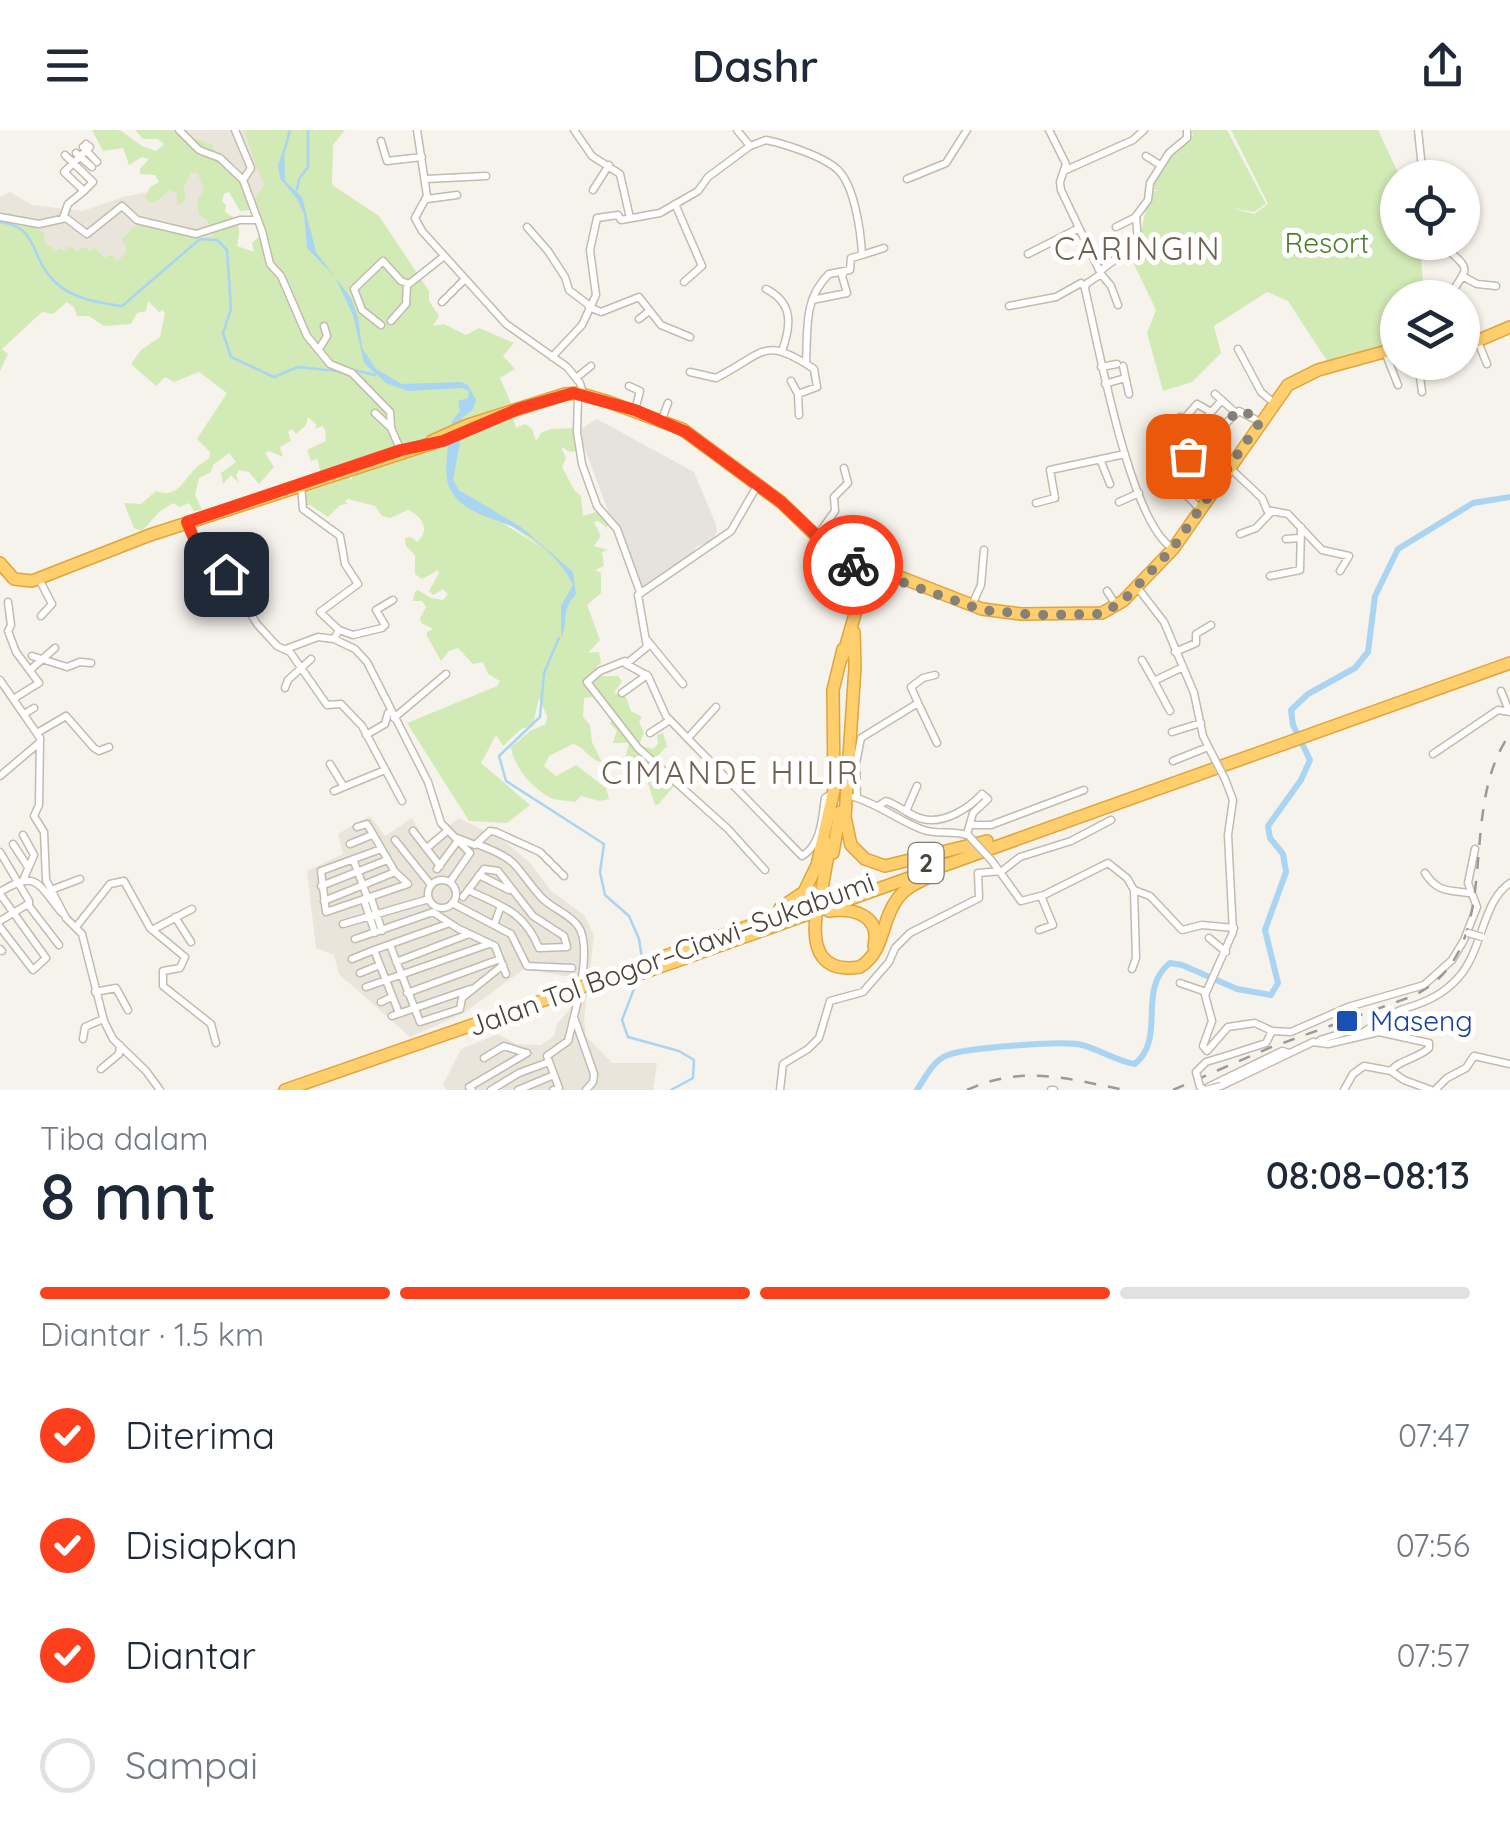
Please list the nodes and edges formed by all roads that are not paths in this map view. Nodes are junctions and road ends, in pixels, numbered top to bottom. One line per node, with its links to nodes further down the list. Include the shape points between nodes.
1 (178, 130): 25 (street)
2 (235, 130): 25 (street, via 251,168)
3 (417, 130): 15 (street)
4 (574, 130): 19 (street, via 592,156)
5 (737, 130): 12 (street)
6 (967, 130): 24 (street, via 946,163)
7 (1049, 130): 21 (street)
8 (1144, 130): 21 (street)
9 (1187, 130): 20 (street)
10 (1418, 130): 16 (street)
11 (381, 142): 15 (street, via 386,160)
12 (750, 146): 30 (street); 41 (street, via 773,141 838,171 858,214)
13 (66, 156): 17 (street)
14 (1146, 156): 20 (street)
15 (422, 157): 23 (street)
16 (1422, 160)
17 (73, 163): 18 (street, via 82,150); 27 (street, via 64,172); 27 (street, via 94,182)
18 (94, 164)
19 (609, 165): 26 (street); 34 (street, via 621,178)
20 (1160, 165): 32 (street)
21 (1066, 170): 38 (street, via 1060,187)
22 (486, 176): 23 (street)
23 (426, 179): 29 (street)
24 (907, 179)
25 (242, 180): 35 (street)
26 (593, 190)
27 (84, 191): 33 (street)
28 (456, 196): 29 (street)
29 (427, 199): 42 (street, via 416,222)
30 (675, 204): 34 (street); 49 (street, via 702,265)
31 (0, 217): 33 (street, via 39,224)
32 (1136, 217): 37 (street); 45 (street, via 1138,242)
33 (63, 218): 35 (street, via 87,234 122,206 137,220 196,234)
34 (630, 218): 57 (street, via 596,218 590,253 597,290)
35 (258, 220): 68 (street, via 270,264)
36 (527, 226): 57 (street, via 569,290)
37 (1116, 226)
38 (1079, 228): 40 (street); 45 (street)
39 (884, 248): 41 (street)
40 (1028, 254)
41 (862, 255): 44 (street, via 851,258)
42 (443, 257): 47 (street); 50 (street)
43 (1460, 260): 46 (street)
44 (847, 271): 54 (street, via 828,274); 54 (street, via 847,292)
45 (1100, 272): 51 (street); 56 (street)
46 (1464, 277): 48 (street); 52 (street)
47 (465, 279): 55 (street); 72 (street, via 506,324)
48 (1462, 280)
49 (684, 282)
50 (407, 284): 61 (street, via 406,304); 62 (street, via 383,260 354,290 362,310)
51 (1084, 286): 58 (street); 76 (street)
52 (1496, 286)
53 (766, 289): 70 (street, via 780,299 789,320)
54 (812, 300): 73 (street)
55 (442, 302)
56 (1118, 304)
57 (590, 306): 59 (street, via 601,312 640,297); 72 (street, via 583,324)
58 (1009, 306)
59 (648, 312): 60 (street); 65 (street)
60 (639, 319)
61 (391, 321)
62 (381, 324)
63 (324, 326): 68 (street, via 327,336)
64 (1510, 326): 66 (highway)
65 (690, 336)
66 (1480, 339)
67 (1480, 345): 74 (street)
68 (319, 349): 101 (street, via 390,412)
69 (1238, 349): 92 (street)
70 (782, 352): 73 (street); 77 (street, via 759,351 716,378)
71 (1380, 353): 92 (highway, via 1308,374)
72 (552, 357): 78 (street)
73 (806, 362): 88 (street, via 817,387)
74 (1487, 364)
75 (591, 366): 78 (street)
76 (1103, 368): 79 (street, via 1120,365); 83 (street)
77 (690, 372)
78 (576, 378): 87 (street)
79 (1126, 378): 83 (street); 89 (street)
80 (791, 380): 88 (street)
81 (1397, 380): 85 (street)
82 (1420, 380): 86 (street)
83 (1107, 383): 90 (street); 106 (street)
84 (629, 386): 93 (street, via 640,390)
85 (1398, 386)
86 (1422, 392)
87 (581, 394): 93 (highway); 105 (highway); 136 (street, via 582,464 596,506 617,529)
88 (798, 394): 97 (street)
89 (1129, 394)
90 (1112, 398)
91 (668, 403): 99 (street)
92 (1274, 403): 100 (highway)
93 (635, 410): 99 (highway)
94 (1211, 412): 95 (street, via 1218,397); 98 (street, via 1197,404); 102 (street)
95 (1236, 413): 100 (street); 104 (street)
96 (375, 414): 101 (street)
97 (799, 415)
98 (1179, 416): 102 (street); 103 (street)
99 (662, 420): 112 (highway)
100 (1260, 422): 108 (highway)
101 (390, 428): 105 (street)
102 (1193, 429): 104 (street); 104 (street, via 1175,445 1190,456)
103 (1168, 430)
104 (1205, 439)
105 (401, 450): 113 (highway)
106 (1126, 454): 107 (street); 114 (street)
107 (1100, 459): 111 (street); 116 (street, via 1050,470 1055,498)
108 (1229, 467): 117 (highway); 118 (street)
109 (844, 468): 124 (street, via 848,483 834,497 835,510 822,529)
110 (1170, 478): 117 (street)
111 (1110, 484)
112 (758, 485): 124 (highway); 136 (street, via 731,531)
113 (301, 486): 119 (highway); 143 (street, via 304,509 340,536 345,564 358,584 320,612)
114 (1139, 493): 115 (street); 125 (street, via 1159,537)
115 (1119, 502)
116 (1036, 503)
117 (1200, 509): 125 (highway)
118 (1272, 511): 120 (street, via 1284,511); 121 (street)
119 (187, 522): 132 (highway); 151 (street, via 258,625)
120 (1302, 526): 122 (street); 128 (street, via 1322,550 1349,556)
121 (1240, 534)
122 (1299, 538): 123 (street); 131 (street, via 1300,570)
123 (1286, 539)
124 (828, 546): 129 (highway); 130 (street)
125 (1173, 548): 134 (highway)
126 (984, 550): 139 (street)
127 (0, 563): 132 (highway, via 19,581)
128 (1340, 571)
129 (867, 572): 133 (highway); 133 (highway); 144 (highway); 152 (highway)
130 (817, 574)
131 (1270, 576)
132 (38, 579): 141 (street, via 52,604)
133 (923, 587): 139 (highway)
134 (1137, 587): 140 (highway); 153 (street, via 1159,614)
135 (1106, 591): 140 (street)
136 (640, 592): 148 (street)
137 (393, 600): 146 (street, via 376,609 382,628)
138 (8, 602): 145 (street, via 11,625)
139 (971, 606): 140 (highway, via 1084,616)
140 (1116, 606)
141 (41, 616)
142 (1211, 625): 153 (street, via 1196,634 1196,643)
143 (339, 630): 146 (street); 147 (street)
144 (854, 632): 152 (highway, via 840,812 824,893 836,811); 221 (highway, via 845,817 851,845 885,866)
145 (4, 633): 163 (street)
146 (353, 634): 149 (street)
147 (334, 639): 149 (street); 151 (street, via 318,637)
148 (646, 640): 159 (street, via 646,648); 169 (street)
149 (349, 646): 175 (street, via 368,662)
150 (54, 648): 158 (street)
151 (285, 649): 161 (street)
152 (843, 649): 273 (highway, via 833,690 834,790 815,874 790,903)
153 (1175, 652): 162 (street)
154 (32, 656): 158 (street)
155 (311, 659): 161 (street)
156 (1142, 660): 168 (street)
157 (1510, 660): 221 (highway, Jalan Tol Bogor–Ciawi–Sukabumi / 2)
158 (41, 661): 160 (street); 163 (street)
159 (626, 661): 165 (street); 230 (street, via 588,684 638,748)
160 (90, 663)
161 (299, 668): 170 (street); 189 (street, via 331,711 342,705)
162 (1181, 668): 168 (street); 185 (street)
163 (30, 670): 173 (street, via 39,683)
164 (446, 674): 183 (street)
165 (647, 675): 172 (street); 184 (street)
166 (936, 675): 176 (street, via 911,687)
167 (0, 681): 173 (street)
168 (1154, 681): 174 (street)
169 (683, 684)
170 (285, 688)
171 (1501, 692): 181 (street)
172 (622, 693)
173 (14, 699): 182 (street)
174 (1164, 700): 177 (street); 180 (street)
175 (386, 702): 183 (street); 189 (street, via 388,720)
176 (918, 704): 192 (street); 206 (street, via 860,738 853,797)
177 (1155, 704)
178 (716, 707): 190 (street)
179 (34, 708): 182 (street)
180 (1170, 711)
181 (1510, 712): 195 (street, via 1498,710)
182 (24, 714): 187 (street)
183 (394, 718): 212 (street)
184 (670, 720): 188 (street); 190 (street)
185 (1200, 723): 186 (street); 194 (street)
186 (1172, 732)
187 (37, 733): 191 (street); 193 (street, via 66,716 94,748)
188 (650, 733)
189 (366, 734): 198 (street)
190 (688, 738): 204 (street, via 802,856 816,840)
191 (40, 742): 199 (street); 244 (street, via 34,816 44,832)
192 (938, 743)
193 (110, 748)
194 (1210, 749): 196 (street); 268 (street, bridge, via 1233,804 1228,840)
195 (1433, 754)
196 (1174, 761)
197 (330, 764): 201 (street)
198 (385, 770): 201 (street); 205 (street)
199 (0, 776)
200 (917, 786): 207 (street)
201 (344, 788): 203 (street)
202 (1084, 790): 209 (street, via 986,826)
203 (334, 791)
204 (831, 794)
205 (402, 801)
206 (878, 806): 207 (street, via 884,801); 214 (street, via 924,830)
207 (907, 810): 209 (street, via 940,818 985,794)
208 (1111, 820): 233 (street, via 1020,856)
209 (970, 825): 214 (street)
210 (357, 827): 213 (street, via 366,824)
211 (414, 832): 222 (street)
212 (448, 833): 217 (street); 220 (street); 222 (street)
213 (372, 835): 219 (street); 223 (street)
214 (968, 835): 233 (street, bridge)
215 (23, 836): 229 (street, via 34,855)
216 (395, 840): 240 (street)
217 (458, 842): 222 (street, via 439,867); 238 (street, via 470,854)
218 (13, 844): 229 (street)
219 (350, 844)
220 (477, 844): 235 (street, via 496,832 540,852); 308 (street, via 511,859 540,896 578,926 583,939)
221 (990, 844): 261 (highway, Jalan Tol Bogor–Ciawi–Sukabumi / 2); 261 (highway, via 906,890 891,909 878,952 860,967 838,968 819,954 814,934 819,916 821,940 832,956 858,961 874,947 872,922 854,910); 273 (highway, Jalan Tol Bogor–Ciawi–Sukabumi / 2)
222 (426, 848)
223 (380, 849): 226 (street); 227 (street)
224 (1475, 849): 247 (street)
225 (0, 852): 228 (street)
226 (353, 859): 231 (street); 241 (street, via 321,871)
227 (387, 860): 231 (street); 232 (street)
228 (3, 862): 237 (street)
229 (28, 868): 237 (street)
230 (766, 870)
231 (357, 872): 241 (street); 242 (street)
232 (396, 872): 242 (street); 249 (street, via 408,884)
233 (1002, 872): 248 (street, via 1020,900); 333 (street, via 977,874 978,899 916,929 863,992 832,1000 819,1038 783,1064)
234 (1425, 874): 247 (street, via 1445,892)
235 (564, 876)
236 (80, 878): 244 (street)
237 (21, 880): 246 (street); 252 (street); 260 (street, via 44,890)
238 (450, 882): 240 (street); 253 (street)
239 (1510, 883): 276 (street, via 1498,891)
240 (431, 885): 250 (street)
241 (322, 886): 251 (street)
242 (363, 886): 249 (street); 251 (street)
243 (510, 888): 254 (street); 254 (street, via 479,874 465,893); 267 (street)
244 (51, 890): 260 (street)
245 (1134, 890): 248 (street, via 1107,862); 268 (street, via 1150,896 1181,929); 291 (street)
246 (0, 893): 257 (street)
247 (1470, 894): 256 (street)
248 (1040, 896): 271 (street, via 1053,925)
249 (368, 899): 251 (street, via 328,913); 258 (street)
250 (428, 899): 253 (street, via 436,907); 258 (street)
251 (324, 901)
252 (29, 904): 257 (street); 280 (street)
253 (452, 904): 265 (street)
254 (503, 907): 265 (street); 270 (street)
255 (192, 908): 259 (street)
256 (1474, 912): 276 (street, bridge, via 1468,933); 311 (street, via 1459,949 1424,985 1290,1032)
257 (12, 914): 263 (street); 263 (street, via 46,957 34,970)
258 (373, 915): 264 (street); 272 (street)
259 (176, 917): 269 (street); 278 (street)
260 (66, 918): 266 (street)
261 (793, 919): 284 (highway, Jalan Tol Bogor–Ciawi–Sukabumi / 2)
262 (448, 923): 272 (street, via 432,912); 274 (street); 281 (street)
263 (0, 924)
264 (343, 924)
265 (496, 926): 290 (street, via 511,934 527,966)
266 (76, 927): 269 (street, via 110,884 122,880); 300 (street)
267 (550, 928): 270 (street); 270 (street, via 564,936 567,947 539,948)
268 (1234, 928): 283 (street)
269 (152, 930): 315 (street, via 186,960 163,970 163,986 211,1024)
270 (531, 930)
271 (1039, 930)
272 (378, 932): 277 (street); 281 (street)
273 (726, 933): 284 (highway, Jalan Tol Bogor–Ciawi–Sukabumi / 2)
274 (469, 934): 279 (street); 286 (street)
275 (1209, 938): 283 (street)
276 (1482, 938): 312 (street, via 1449,987)
277 (355, 939)
278 (191, 942)
279 (490, 944): 287 (street); 294 (street)
280 (60, 945)
281 (387, 946): 282 (street); 286 (street)
282 (374, 950): 285 (street); 288 (street)
283 (1226, 952): 299 (street)
284 (677, 957): 302 (highway, Jalan Tol Bogor–Ciawi–Sukabumi / 2, bridge)
285 (352, 959)
286 (396, 962): 294 (street)
287 (502, 962): 289 (street); 293 (street); 297 (street)
288 (380, 966): 292 (street); 295 (street)
289 (476, 968): 297 (street); 301 (street)
290 (572, 968)
291 (1132, 969)
292 (360, 973)
293 (506, 974)
294 (401, 976): 295 (street); 301 (street)
295 (386, 980): 298 (street); 303 (street)
296 (1180, 982): 299 (street)
297 (477, 986): 304 (street)
298 (366, 987)
299 (1206, 991): 311 (street, via 1212,1018 1205,1050 1233,1026 1259,1023)
300 (95, 992): 307 (street, via 116,988); 309 (street)
301 (408, 993): 306 (street)
302 (572, 994): 326 (highway, Jalan Tol Bogor–Ciawi–Sukabumi / 2); 327 (highway, Jalan Tol Bogor–Ciawi–Sukabumi / 2)
303 (392, 996): 305 (street); 306 (street, via 395,1015)
304 (459, 996): 306 (street); 306 (street, via 460,1009 426,1021)
305 (381, 1002)
306 (413, 1008)
307 (128, 1010)
308 (574, 1018): 319 (street, via 568,1041 548,1053); 332 (street, via 595,1078)
309 (103, 1019): 313 (street, via 85,1027); 316 (street)
310 (1352, 1030): 314 (street)
311 (1272, 1031): 317 (street, bridge, via 1266,1043 1206,1062 1196,1072 1200,1087 1221,1086)
312 (1360, 1036): 314 (street); 322 (street, via 1382,1032 1430,1044)
313 (84, 1039)
314 (1317, 1042): 317 (street)
315 (216, 1043)
316 (120, 1045): 321 (street); 325 (street)
317 (1290, 1054): 334 (street)
318 (484, 1058): 328 (street, via 504,1046 527,1053)
319 (549, 1062): 323 (street); 329 (street)
320 (1510, 1064): 336 (street, via 1474,1056)
321 (101, 1069)
322 (1392, 1071): 324 (street); 335 (street, via 1364,1066)
323 (554, 1075): 330 (street); 331 (street, via 559,1088)
324 (1415, 1088): 336 (street)
325 (160, 1090)
326 (285, 1090)
327 (302, 1090)
328 (472, 1090)
329 (491, 1090)
330 (518, 1090)
331 (553, 1090)
332 (586, 1090)
333 (780, 1090)
334 (1202, 1090)
335 (1344, 1090)
336 (1433, 1090)

